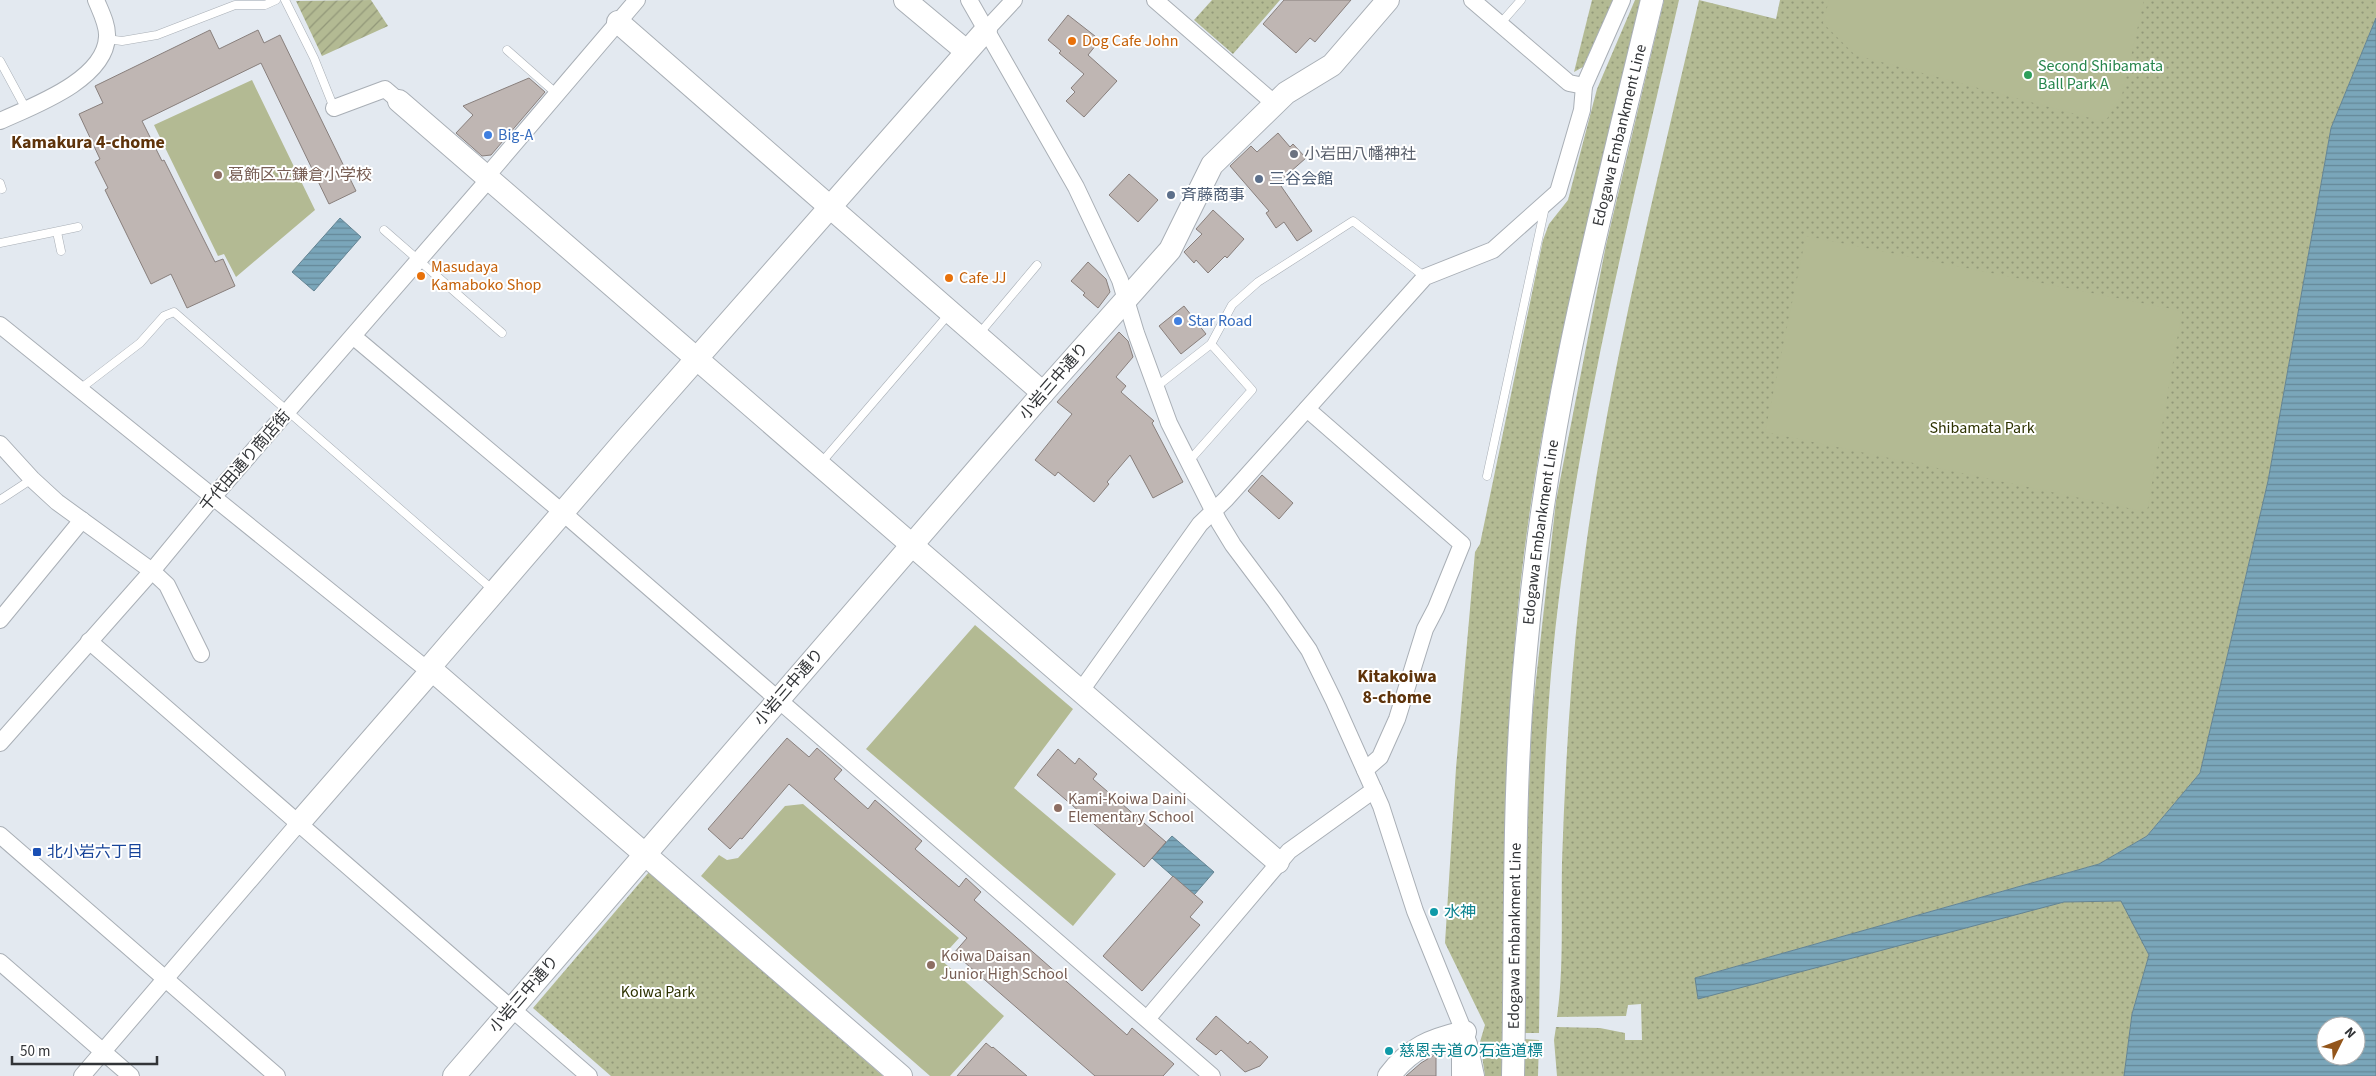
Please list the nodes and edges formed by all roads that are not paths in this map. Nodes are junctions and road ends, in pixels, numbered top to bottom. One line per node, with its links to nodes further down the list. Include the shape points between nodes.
1 (96, 0): 18 (street, via 108,33)
2 (276, 0): 14 (lane, via 265,4)
3 (285, 0): 26 (lane)
4 (637, 0): 15 (street, 千代田通り商店街)
5 (906, 0): 20 (street)
6 (969, 0): 17 (street)
7 (1014, 0): 17 (street)
8 (1155, 0): 25 (street)
9 (1388, 0): 25 (street, 小岩三中通り, via 1332,65 1286,93)
10 (1472, 0): 16 (street)
11 (1521, 0): 16 (lane)
12 (1622, 0): 22 (street)
13 (1652, 0): 95 (street, Edogawa Embankment Line, via 1570,351 1536,553 1519,751)
14 (226, 4): 18 (lane, via 158,35 122,41)
15 (618, 22): 23 (street, 千代田通り商店街); 31 (street)
16 (1500, 24): 22 (street, via 1569,83)
17 (986, 30): 20 (street); 40 (street, via 1076,187 1120,280)
18 (107, 39): 27 (street, via 103,52 75,84)
19 (507, 50): 23 (lane)
20 (966, 51): 31 (street)
21 (0, 61): 27 (lane)
22 (1584, 86): 30 (street, via 1582,110 1558,192)
23 (557, 94): 29 (street, 千代田通り商店街)
24 (399, 101): 26 (street, via 385,89); 29 (street)
25 (1275, 104): 40 (street, 小岩三中通り, via 1212,165 1170,250)
26 (334, 108)
27 (26, 109): 28 (street)
28 (0, 121)
29 (488, 178): 37 (street, 千代田通り商店街); 47 (street)
30 (1545, 204): 39 (street, via 1493,250); 56 (lane)
31 (830, 207): 41 (street); 47 (street)
32 (78, 227): 34 (lane)
33 (384, 230): 37 (lane)
34 (56, 232): 35 (lane); 36 (lane)
35 (0, 243)
36 (61, 251)
37 (419, 260): 43 (lane); 45 (street, 千代田通り商店街)
38 (1037, 265): 44 (lane)
39 (1425, 277): 46 (lane, via 1353,220 1258,282 1232,305); 51 (street)
40 (1126, 301): 48 (street); 50 (street, 小岩三中通り)
41 (950, 312): 44 (street); 55 (lane)
42 (0, 324): 49 (street)
43 (502, 333)
44 (977, 336): 50 (street)
45 (354, 337): 52 (street, 千代田通り商店街); 61 (street)
46 (1211, 344): 48 (lane); 54 (lane, via 1252,390)
47 (696, 359): 55 (street); 61 (street)
48 (1156, 387): 54 (street, via 1169,423)
49 (80, 389): 52 (lane, via 140,343 164,316 174,312); 58 (street)
50 (1043, 393): 63 (street, 小岩三中通り)
51 (1307, 409): 60 (street); 73 (street, via 1462,544 1425,628 1397,718 1380,758)
52 (287, 413): 58 (street, 千代田通り商店街); 65 (lane)
53 (0, 444): 57 (street)
54 (1189, 462): 60 (street)
55 (819, 465): 63 (street)
56 (1487, 476)
57 (32, 479): 59 (lane); 62 (street, via 56,502)
58 (213, 497): 64 (street, 千代田通り商店街); 69 (street)
59 (0, 500)
60 (1214, 509): 70 (street, via 1162,575); 73 (street, via 1233,545 1309,650)
61 (562, 512): 65 (street); 71 (street)
62 (82, 520): 64 (street); 66 (street)
63 (912, 545): 70 (street); 71 (street, 小岩三中通り)
64 (152, 571): 67 (street, 千代田通り商店街); 68 (street, via 167,584)
65 (494, 591): 69 (street, via 429,668)
66 (0, 620)
67 (89, 641): 72 (street, 千代田通り商店街); 75 (street)
68 (200, 654)
69 (431, 671): 75 (street); 77 (street)
70 (1080, 692): 78 (street)
71 (778, 700): 77 (street, 小岩三中通り); 82 (street)
72 (0, 743)
73 (1365, 770): 74 (street)
74 (1374, 790): 78 (street, via 1288,851); 83 (street, via 1418,920)
75 (298, 824): 80 (street); 81 (street)
76 (0, 835): 80 (street)
77 (643, 854): 81 (street, 小岩三中通り); 90 (street)
78 (1278, 862): 82 (street)
79 (0, 962): 84 (street)
80 (165, 979): 84 (street); 87 (street)
81 (511, 1009): 88 (street, 小岩三中通り); 89 (street)
82 (1147, 1019): 91 (street)
83 (1466, 1035): 92 (street, via 1434,1039 1403,1058); 93 (street); 94 (street)
84 (103, 1052): 85 (street); 86 (street)
85 (82, 1076)
86 (131, 1076)
87 (277, 1076)
88 (454, 1076)
89 (589, 1076)
90 (901, 1076)
91 (1212, 1076)
92 (1389, 1076)
93 (1460, 1076)
94 (1476, 1076)
95 (1513, 1076)

